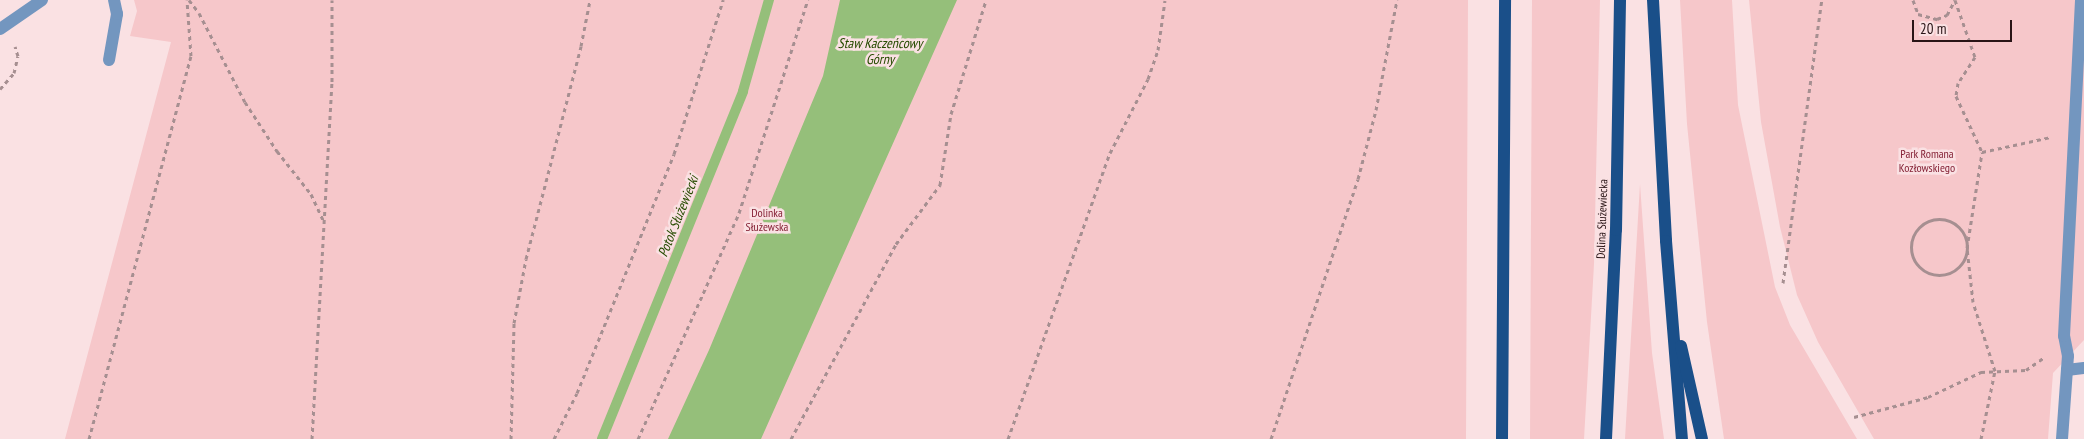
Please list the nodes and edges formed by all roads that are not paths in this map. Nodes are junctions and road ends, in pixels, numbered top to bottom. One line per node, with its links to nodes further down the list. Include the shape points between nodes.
1 (42, 0): 7 (street)
2 (114, 0): 8 (street, via 117,14)
3 (1505, 0): 12 (main road)
4 (1620, 0): 13 (main road, Dolina Służewiecka, via 1616,230)
5 (1653, 0): 9 (main road)
6 (2081, 0): 11 (street, via 2064,336)
7 (4, 27)
8 (109, 60)
9 (1670, 300): 14 (main road); 15 (main road)
10 (2084, 368): 11 (street)
11 (2067, 370): 16 (street)
12 (1502, 439)
13 (1606, 439)
14 (1682, 439)
15 (1702, 439)
16 (2062, 439)

